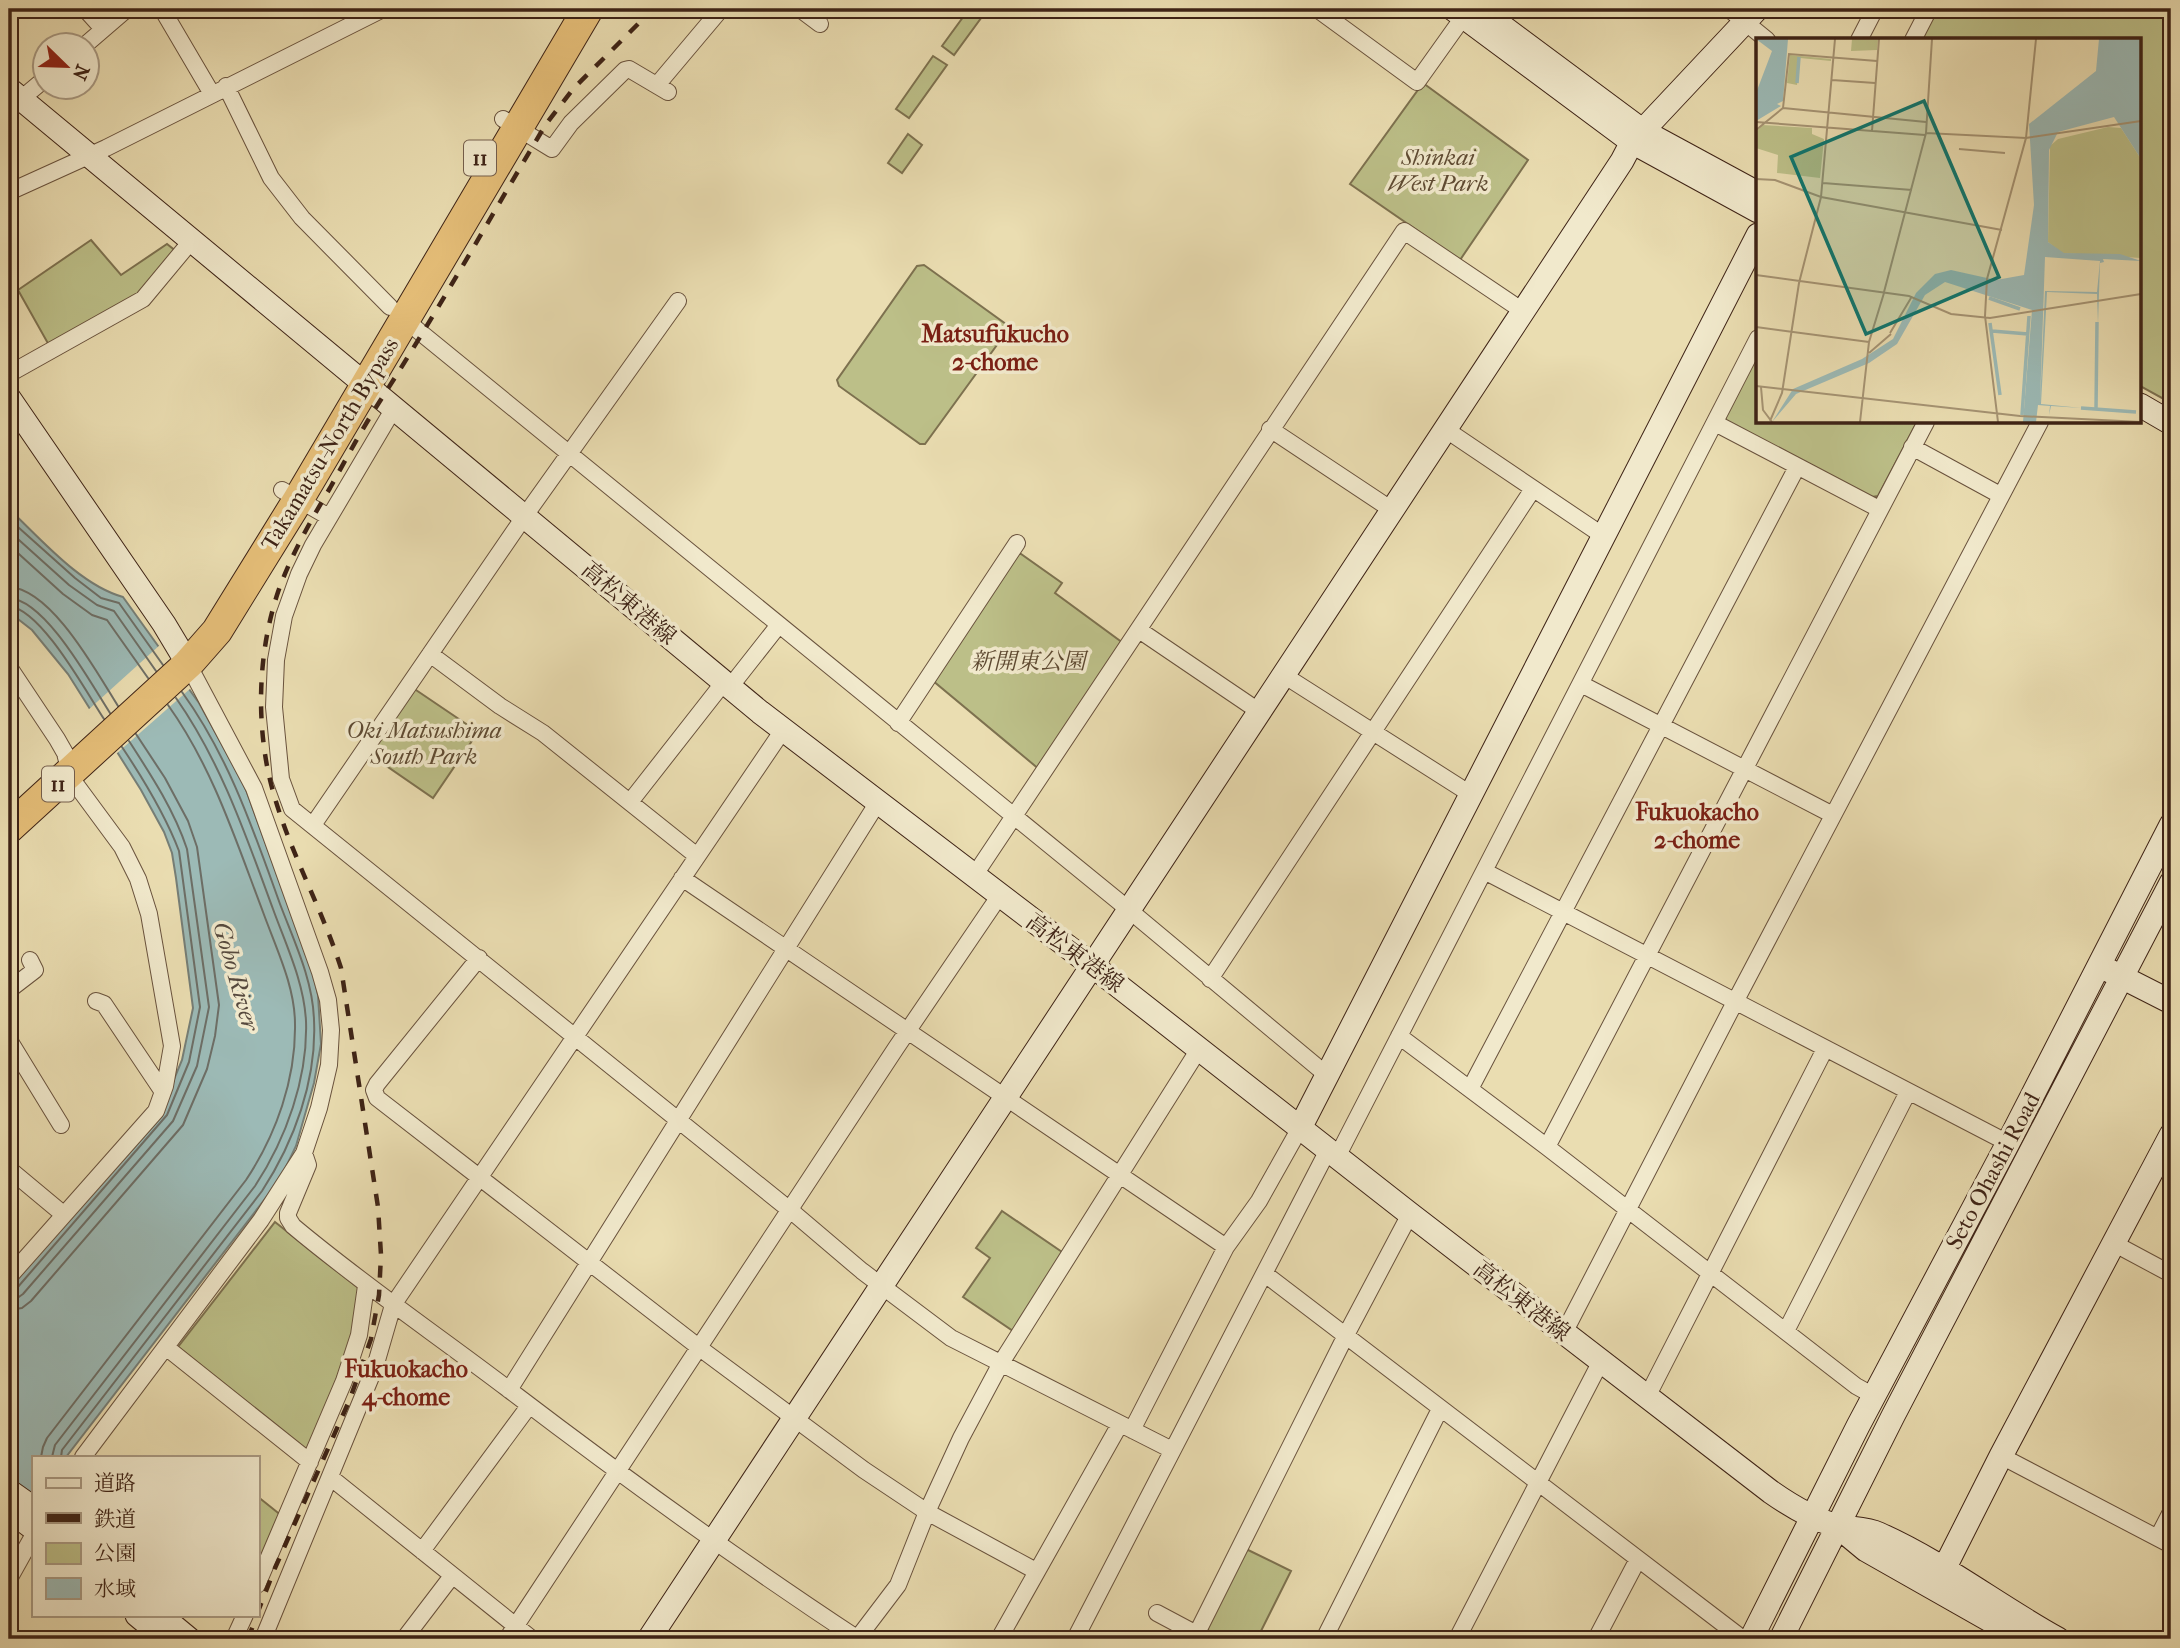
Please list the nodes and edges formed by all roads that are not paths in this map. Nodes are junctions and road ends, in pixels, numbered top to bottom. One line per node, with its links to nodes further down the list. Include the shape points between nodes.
1 (85, 9): 15 (street)
2 (127, 9): 15 (street)
3 (162, 9): 21 (street)
4 (383, 9): 21 (street)
5 (569, 9): 23 (highway, Takamatsu-North Bypass / 11)
6 (588, 9): 23 (highway, Takamatsu-North Bypass / 11)
7 (721, 9): 23 (street, via 662,89 625,70 552,149)
8 (800, 9): 14 (street)
9 (1318, 9): 12 (street, via 1417,82)
10 (1875, 9): 18 (street)
11 (1927, 9): 19 (street)
12 (1466, 11): 24 (street)
13 (1744, 13): 17 (street); 24 (street)
14 (820, 24)
15 (103, 29): 16 (street)
16 (100, 32)
17 (1765, 38)
18 (1860, 38)
19 (1914, 38)
20 (32, 85): 22 (street)
21 (219, 90): 25 (street); 33 (street, via 271,178 302,218)
22 (15, 94): 25 (street, 高松東港線)
23 (510, 123): 33 (highway, Takamatsu-North Bypass / 11)
24 (1638, 136): 27 (street); 28 (street); 32 (street)
25 (90, 156): 26 (street); 30 (street, 高松東港線)
26 (9, 192)
27 (1756, 193)
28 (1756, 210)
29 (1756, 239): 58 (street)
30 (192, 240): 35 (street, via 143,299); 36 (street, 高松東港線)
31 (678, 301): 49 (street)
32 (1524, 311): 45 (street, via 1404,231); 46 (street)
33 (397, 313): 36 (highway, Takamatsu-North Bypass / 11); 49 (street)
34 (1756, 342): 41 (street)
35 (9, 374)
36 (358, 379): 39 (street, 高松東港線); 52 (highway, Takamatsu-North Bypass / 11)
37 (9, 398): 63 (street)
38 (2142, 406): 42 (street)
39 (394, 408): 56 (street); 57 (street, 高松東港線)
40 (2142, 422): 47 (street)
41 (1715, 423): 50 (street); 67 (street)
42 (2171, 423)
43 (1925, 424): 48 (street)
44 (2039, 424): 53 (street)
45 (1270, 429): 55 (street); 61 (street)
46 (1445, 429): 51 (street); 55 (street)
47 (2171, 438)
48 (1912, 447): 53 (street); 54 (street)
49 (569, 454): 57 (street); 60 (street)
50 (1797, 467): 54 (street); 70 (street)
51 (1533, 489): 58 (street); 72 (street)
52 (290, 495): 56 (street); 63 (highway, Takamatsu-North Bypass / 11, via 230,612 217,631)
53 (2000, 495): 79 (street)
54 (1879, 509): 74 (street)
55 (1392, 510): 65 (street)
56 (329, 517): 81 (street, via 290,594 274,684 281,779 292,809)
57 (524, 517): 62 (street); 66 (street, 高松東港線)
58 (1605, 537): 75 (street)
59 (1017, 543): 69 (street)
60 (778, 626): 66 (street); 69 (street)
61 (1139, 630): 68 (street); 80 (street)
62 (430, 654): 76 (street, via 543,733); 81 (street)
63 (179, 661): 73 (highway, Takamatsu-North Bypass / 11); 121 (street, via 254,789 328,1000 329,1065)
64 (9, 667): 73 (street)
65 (1285, 676): 68 (street); 72 (street)
66 (727, 684): 71 (street, 高松東港線); 76 (street)
67 (1581, 684): 70 (street); 85 (street)
68 (1260, 712): 90 (street)
69 (898, 723): 80 (street)
70 (1660, 726): 74 (street); 91 (street)
71 (783, 730): 77 (street, 高松東港線); 84 (street)
72 (1373, 734): 75 (street); 99 (street)
73 (68, 763): 78 (highway, Takamatsu-North Bypass / 11); 83 (highway, Takamatsu-North Bypass / 11); 112 (street, via 77,786 122,847 149,914 172,1046)
74 (1744, 769): 79 (street); 93 (street)
75 (1472, 795): 110 (street)
76 (629, 802): 84 (street)
77 (878, 803): 86 (street, 高松東港線); 92 (street)
78 (9, 805)
79 (1833, 815): 102 (street)
80 (1015, 817): 86 (street); 90 (street)
81 (313, 825): 94 (street)
82 (2171, 825): 96 (street, Seto Ohashi Road)
83 (9, 828)
84 (697, 856): 87 (street)
85 (1486, 872): 91 (street); 105 (street)
86 (974, 876): 89 (street, 高松東港線)
87 (682, 878): 92 (street); 106 (street)
88 (2171, 883): 98 (street, Seto Ohashi Road)
89 (1000, 895): 97 (street, 高松東港線); 104 (street)
90 (1129, 910): 97 (street); 99 (street)
91 (1562, 911): 93 (street); 111 (street)
92 (786, 947): 104 (street); 115 (street)
93 (1647, 956): 102 (street); 120 (street)
94 (479, 958): 106 (street); 125 (street, via 374,1090 377,1098)
95 (30, 960): 100 (street, via 35,970)
96 (2099, 965): 98 (street); 119 (street, Seto Ohashi Road)
97 (1093, 966): 108 (street, 高松東港線); 114 (street)
98 (2122, 977): 103 (street); 167 (street, Seto Ohashi Road)
99 (1210, 979): 110 (street)
100 (9, 990)
101 (96, 1001): 112 (street, via 104,1004)
102 (1735, 1002): 109 (street); 126 (street)
103 (2171, 1002)
104 (908, 1031): 114 (street); 127 (street)
105 (1399, 1036): 111 (street); 122 (street)
106 (575, 1037): 115 (street); 125 (street)
107 (9, 1040): 116 (street)
108 (1199, 1049): 117 (street, 高松東港線); 124 (street)
109 (1825, 1049): 113 (street); 133 (street)
110 (1328, 1076): 117 (street)
111 (1470, 1089): 120 (street)
112 (163, 1092): 128 (street, via 156,1111)
113 (1908, 1092): 119 (street); 140 (street)
114 (1005, 1097): 124 (street); 138 (street)
115 (677, 1121): 127 (street); 132 (street)
116 (61, 1125)
117 (1300, 1128): 122 (street, 高松東港線); 131 (street, via 1259,1201)
118 (2171, 1135): 130 (street)
119 (2008, 1143): 148 (street, Seto Ohashi Road)
120 (1547, 1147): 126 (street)
121 (304, 1153): 137 (street, via 308,1165 288,1218); 144 (street)
122 (1333, 1154): 129 (street, 高松東港線); 135 (street)
123 (9, 1169): 128 (street)
124 (1119, 1174): 131 (street); 146 (street)
125 (479, 1176): 132 (street); 139 (street)
126 (1628, 1209): 133 (street); 141 (street)
127 (789, 1210): 138 (street); 143 (street)
128 (64, 1214): 136 (street)
129 (1410, 1214): 141 (street, 高松東港線); 142 (street)
130 (2115, 1244): 134 (street); 156 (street)
131 (1226, 1247): 153 (street)
132 (589, 1262): 143 (street); 147 (street)
133 (1709, 1273): 140 (street); 149 (street)
134 (2171, 1273)
135 (1265, 1274): 142 (street); 154 (street)
136 (9, 1277)
137 (366, 1286): 139 (street); 157 (street, via 359,1335)
138 (882, 1286): 146 (street, via 951,1338); 152 (street)
139 (393, 1305): 147 (street); 159 (street, via 375,1367)
140 (1787, 1331): 148 (street)
141 (1564, 1333): 145 (street, 高松東港線)
142 (1346, 1335): 151 (street); 182 (street)
143 (699, 1347): 152 (street); 158 (street)
144 (167, 1348): 155 (street); 157 (street)
145 (1601, 1361): 149 (street, 高松東港線); 160 (street)
146 (1001, 1363): 153 (street); 163 (street)
147 (509, 1390): 150 (street)
148 (1874, 1396): 165 (street, Seto Ohashi Road)
149 (1647, 1397): 165 (street, 高松東港線, via 1795,1509)
150 (529, 1406): 158 (street); 170 (street)
151 (1440, 1409): 160 (street); 193 (street)
152 (795, 1419): 163 (street); 168 (street)
153 (1126, 1427): 154 (street); 173 (street)
154 (1172, 1450): 192 (street)
155 (84, 1456)
156 (2001, 1456): 169 (street); 172 (street)
157 (310, 1462): 176 (street)
158 (618, 1470): 168 (street); 181 (street)
159 (330, 1477): 170 (street); 186 (street)
160 (1537, 1483): 171 (street); 194 (street)
161 (9, 1491): 166 (street)
162 (9, 1510): 166 (street)
163 (927, 1512): 173 (street); 190 (street, via 898,1585)
164 (2171, 1512): 169 (street)
165 (1812, 1516): 167 (street, 高松東港線); 197 (street)
166 (32, 1524): 175 (street)
167 (1837, 1526): 172 (street, via 1876,1532); 198 (street); 199 (street, via 1866,1550)
168 (714, 1541): 189 (street); 190 (street)
169 (2165, 1541)
170 (422, 1551): 174 (street)
171 (1637, 1561): 195 (street); 196 (street)
172 (1944, 1569): 200 (street)
173 (1036, 1571): 191 (street)
174 (452, 1576): 181 (street); 187 (street)
175 (9, 1578)
176 (259, 1581)
177 (1157, 1613): 182 (street)
178 (138, 1616): 183 (street)
179 (161, 1616): 184 (street)
180 (245, 1616): 185 (street)
181 (512, 1633): 188 (street)
182 (1199, 1638)
183 (166, 1639)
184 (189, 1639)
185 (234, 1639)
186 (263, 1639)
187 (404, 1639)
188 (532, 1639)
189 (649, 1639)
190 (857, 1639)
191 (999, 1639)
192 (1075, 1639)
193 (1324, 1639)
194 (1457, 1639)
195 (1595, 1639)
196 (1743, 1639)
197 (1751, 1639)
198 (1781, 1639)
199 (2023, 1639)
200 (2058, 1639)

